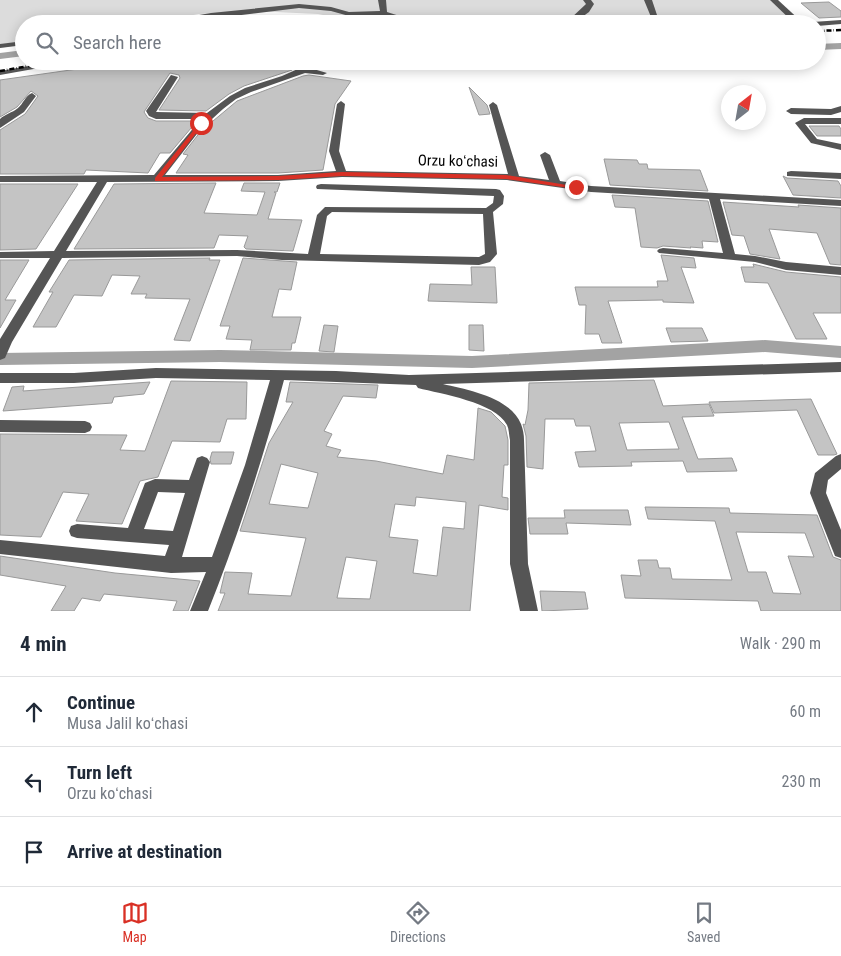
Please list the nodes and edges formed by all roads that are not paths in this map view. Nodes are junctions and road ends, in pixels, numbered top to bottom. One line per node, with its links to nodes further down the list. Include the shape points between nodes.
1 (382, 0): 5 (street)
2 (648, 0): 9 (street)
3 (774, 0): 10 (street)
4 (591, 1): 8 (street)
5 (384, 14): 6 (street, via 349,14 299,6); 7 (street)
6 (211, 15)
7 (387, 15)
8 (579, 15)
9 (654, 15)
10 (790, 15)
11 (841, 22): 12 (street)
12 (826, 23)
13 (15, 44): 14 (street)
14 (0, 46)
15 (15, 63): 16 (street)
16 (0, 65)
17 (18, 70): 19 (street)
18 (304, 70): 20 (street); 27 (street, via 248,90)
19 (0, 73)
20 (323, 73)
21 (174, 76): 27 (street, via 152,114)
22 (32, 96): 29 (street)
23 (341, 104): 32 (street, via 334,151)
24 (493, 105): 35 (street)
25 (841, 109): 26 (street)
26 (791, 112)
27 (207, 116): 37 (street)
28 (841, 120): 30 (street, via 804,121 800,124 814,141)
29 (0, 125)
30 (839, 149)
31 (545, 155): 39 (street)
32 (342, 174): 35 (street, Orzu koʻchasi); 37 (street, Orzu koʻchasi)
33 (790, 174): 34 (street)
34 (841, 176)
35 (514, 178): 39 (street, Orzu koʻchasi)
36 (0, 179): 38 (street, Orzu koʻchasi)
37 (157, 179): 38 (street, Orzu koʻchasi)
38 (103, 180): 46 (street)
39 (555, 184): 41 (street, Orzu koʻchasi, via 600,190)
40 (321, 187): 43 (street, via 496,192 498,204)
41 (714, 196): 42 (street, Orzu koʻchasi); 47 (street)
42 (841, 203)
43 (488, 211): 48 (street, via 328,209 322,215); 48 (street, via 491,254 486,260)
44 (663, 251): 47 (street)
45 (0, 255): 46 (street)
46 (58, 255): 48 (street, via 237,254); 50 (street)
47 (730, 257): 49 (street)
48 (313, 258)
49 (841, 271)
50 (2, 349)
51 (841, 367): 54 (street)
52 (278, 376): 53 (street, via 156,373); 54 (street); 66 (street, via 263,433)
53 (0, 378)
54 (409, 380): 68 (street, via 484,403 502,411 514,424 519,564)
55 (0, 426): 56 (street)
56 (85, 427)
57 (841, 460): 64 (street, via 821,477 818,493)
58 (202, 462): 59 (street)
59 (194, 487): 61 (street, via 155,485 151,488); 62 (street)
60 (77, 531): 61 (street)
61 (134, 535): 62 (street)
62 (179, 539): 65 (street)
63 (0, 547): 65 (street, via 105,560)
64 (841, 551)
65 (172, 564): 66 (street)
66 (218, 565): 67 (street)
67 (199, 611)
68 (529, 611)

